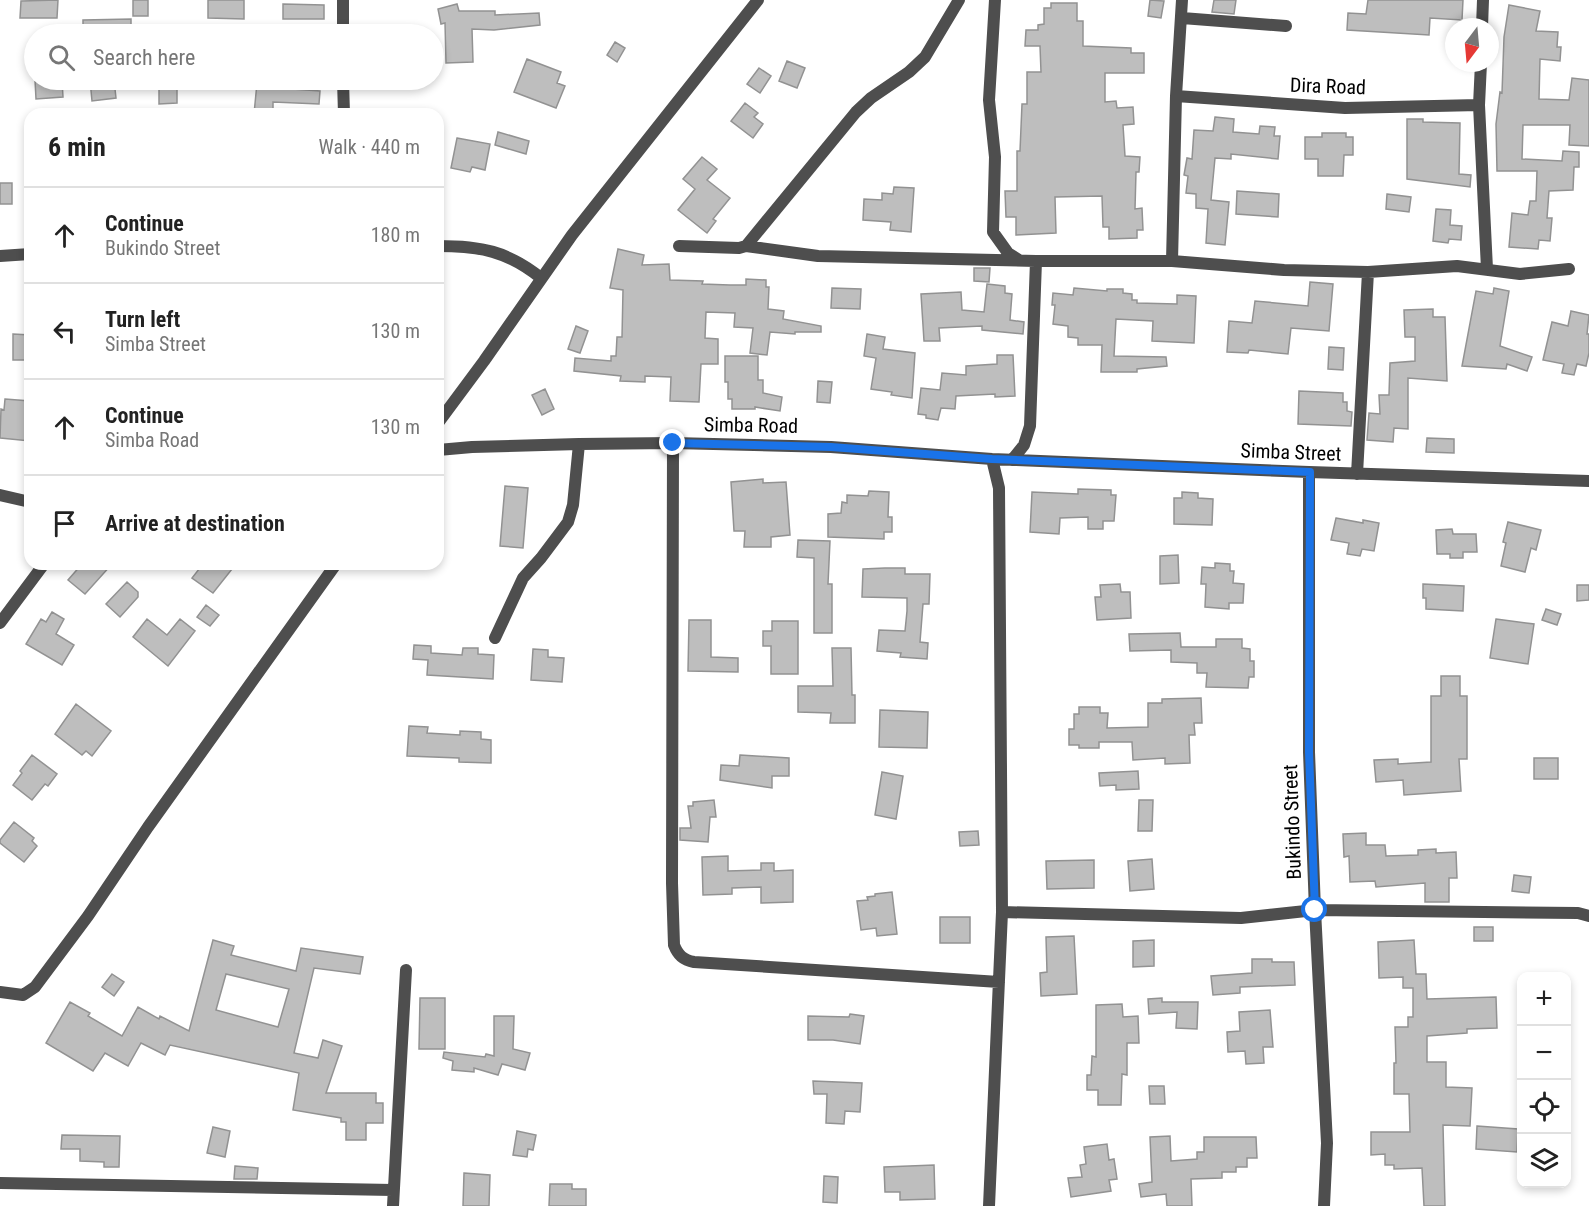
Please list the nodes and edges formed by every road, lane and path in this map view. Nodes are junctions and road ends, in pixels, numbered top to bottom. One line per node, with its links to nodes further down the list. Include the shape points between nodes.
1 (343, 0): 9 (street)
2 (758, 0): 27 (street)
3 (959, 0): 18 (street, via 925,57 856,112)
4 (995, 0): 21 (street, via 989,100 995,157 993,232 1008,253)
5 (1182, 0): 7 (street)
6 (1483, 0): 8 (street)
7 (1182, 18): 10 (street); 13 (street)
8 (1482, 18)
9 (343, 24)
10 (1286, 26)
11 (1480, 72): 14 (street)
12 (343, 90): 15 (street)
13 (1176, 96): 14 (street, Dira Road, via 1345,108); 23 (street)
14 (1479, 105): 24 (street)
15 (344, 108)
16 (444, 246): 27 (street, via 494,252 520,262)
17 (679, 246): 18 (street)
18 (746, 246): 21 (street, via 818,256)
19 (24, 254): 20 (street)
20 (0, 256)
21 (1019, 260): 22 (street)
22 (1036, 261): 23 (street); 33 (street, via 1030,426 1024,445)
23 (1172, 261): 26 (street)
24 (1487, 268): 25 (street, via 1520,274); 26 (street, via 1457,266)
25 (1569, 268)
26 (1368, 272): 35 (street)
27 (542, 278): 28 (street)
28 (444, 415)
29 (673, 443): 30 (street, Simba Road); 32 (street, Simba Road, via 831,447); 47 (street, via 672,883 676,951 694,962)
30 (579, 444): 31 (street, Simba Road); 42 (street, via 568,522 523,578)
31 (444, 449)
32 (992, 459): 33 (street, Simba Street); 44 (street, via 999,488)
33 (1012, 460): 34 (street, Simba Street)
34 (1310, 472): 35 (street, Simba Street); 43 (street, Bukindo Street, via 1309,752)
35 (1357, 474): 36 (street, Simba Street)
36 (1589, 481)
37 (0, 495): 38 (street)
38 (24, 501)
39 (40, 570): 41 (street)
40 (332, 570): 48 (street, via 35,987 23,995)
41 (0, 623)
42 (495, 638)
43 (1315, 910): 44 (street, via 1241,918); 45 (street); 53 (street, Bukindo Street, via 1327,1143)
44 (1002, 912): 47 (street)
45 (1589, 916)
46 (406, 970): 50 (street)
47 (999, 982): 52 (street)
48 (0, 992)
49 (0, 1183): 50 (street)
50 (393, 1190): 51 (street)
51 (393, 1206)
52 (989, 1206)
53 (1324, 1206)

